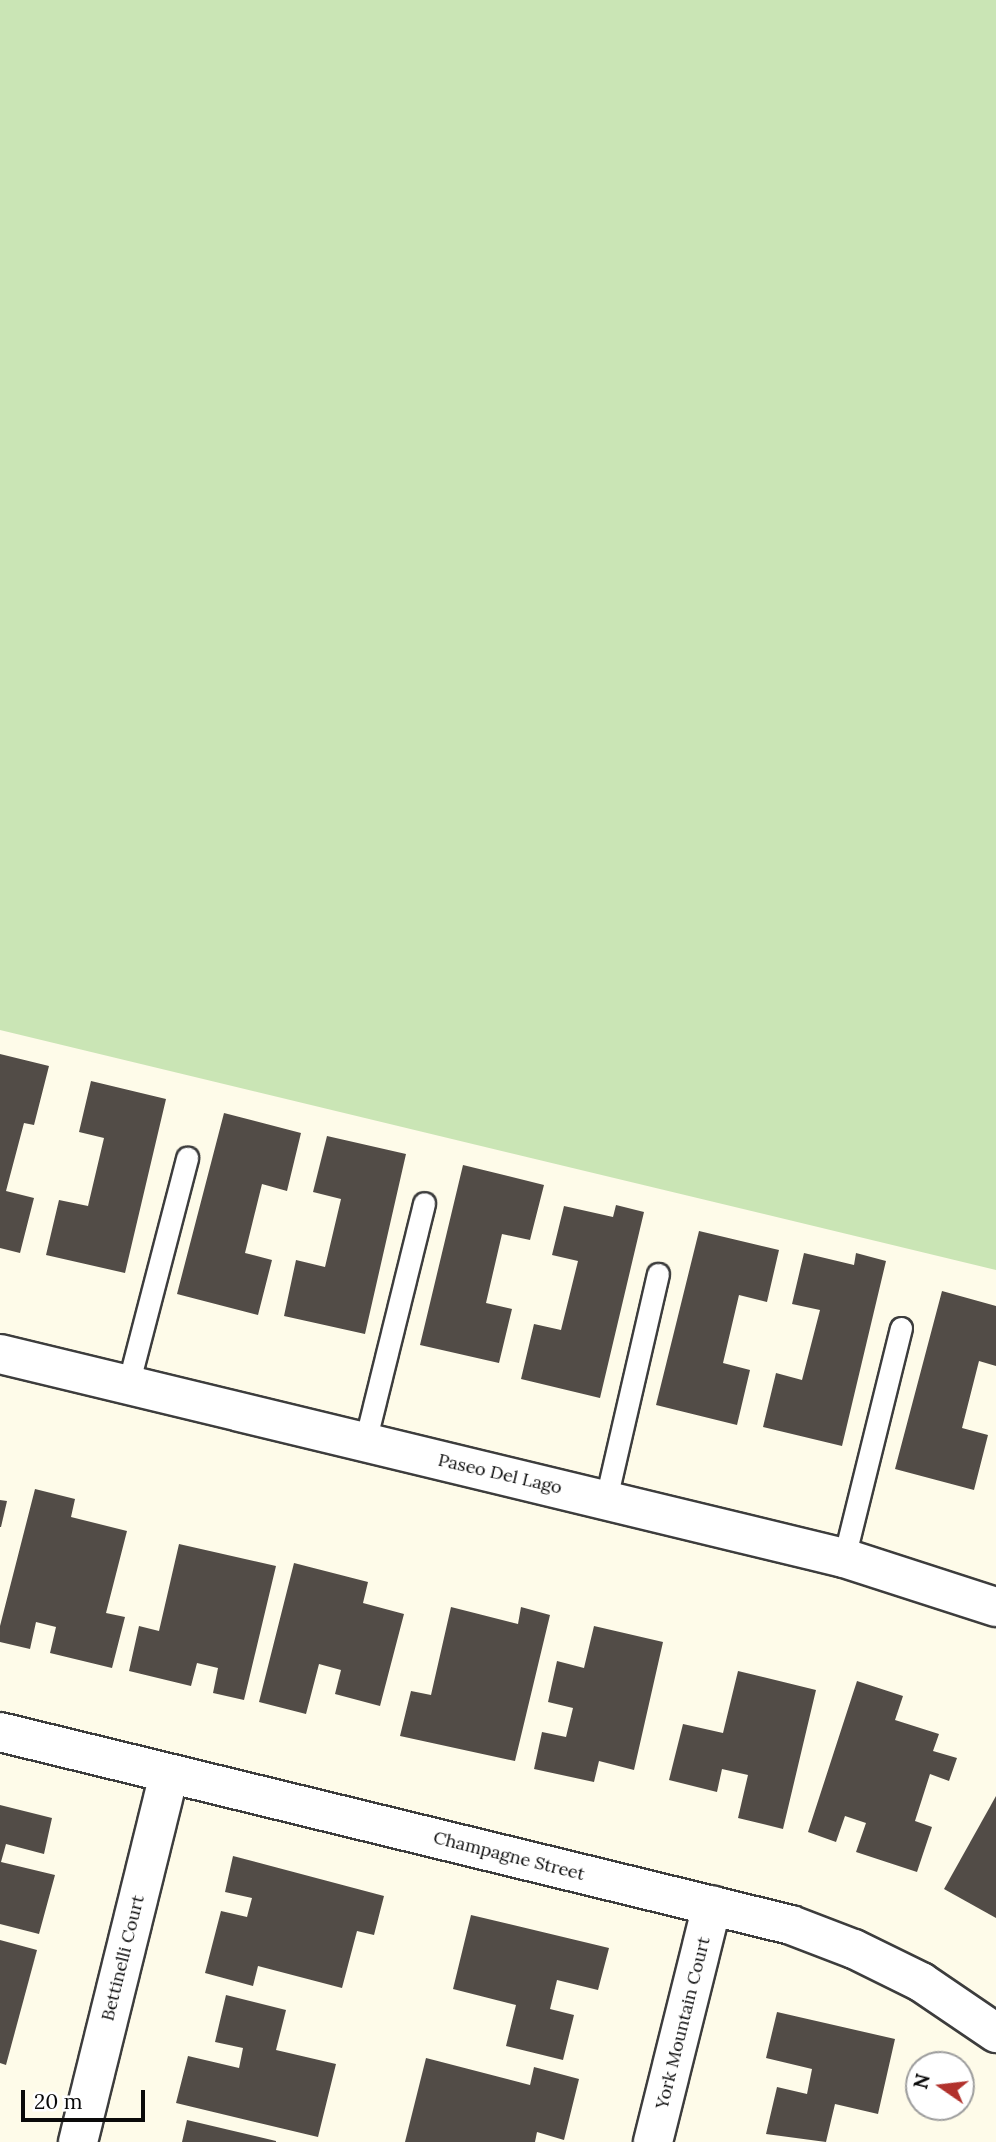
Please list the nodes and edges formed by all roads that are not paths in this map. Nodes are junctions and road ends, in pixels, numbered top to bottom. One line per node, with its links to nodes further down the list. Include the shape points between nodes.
1 (187, 1158): 6 (lane)
2 (424, 1203): 7 (lane)
3 (658, 1274): 8 (lane)
4 (901, 1328): 9 (lane)
5 (0, 1354): 6 (street, Paseo Del Lago)
6 (128, 1385): 7 (street, Paseo Del Lago)
7 (365, 1442): 8 (street, Paseo Del Lago)
8 (606, 1499): 9 (street, Paseo Del Lago)
9 (844, 1558): 10 (street, Paseo Del Lago)
10 (996, 1607)
11 (0, 1732): 12 (street, Champagne Street)
12 (169, 1774): 13 (street, Champagne Street); 15 (street, Bettinelli Court)
13 (712, 1905): 14 (street, Champagne Street, via 791,1925 853,1949 921,1982); 16 (street, York Mountain Court)
14 (996, 2032)
15 (78, 2142)
16 (653, 2142)

